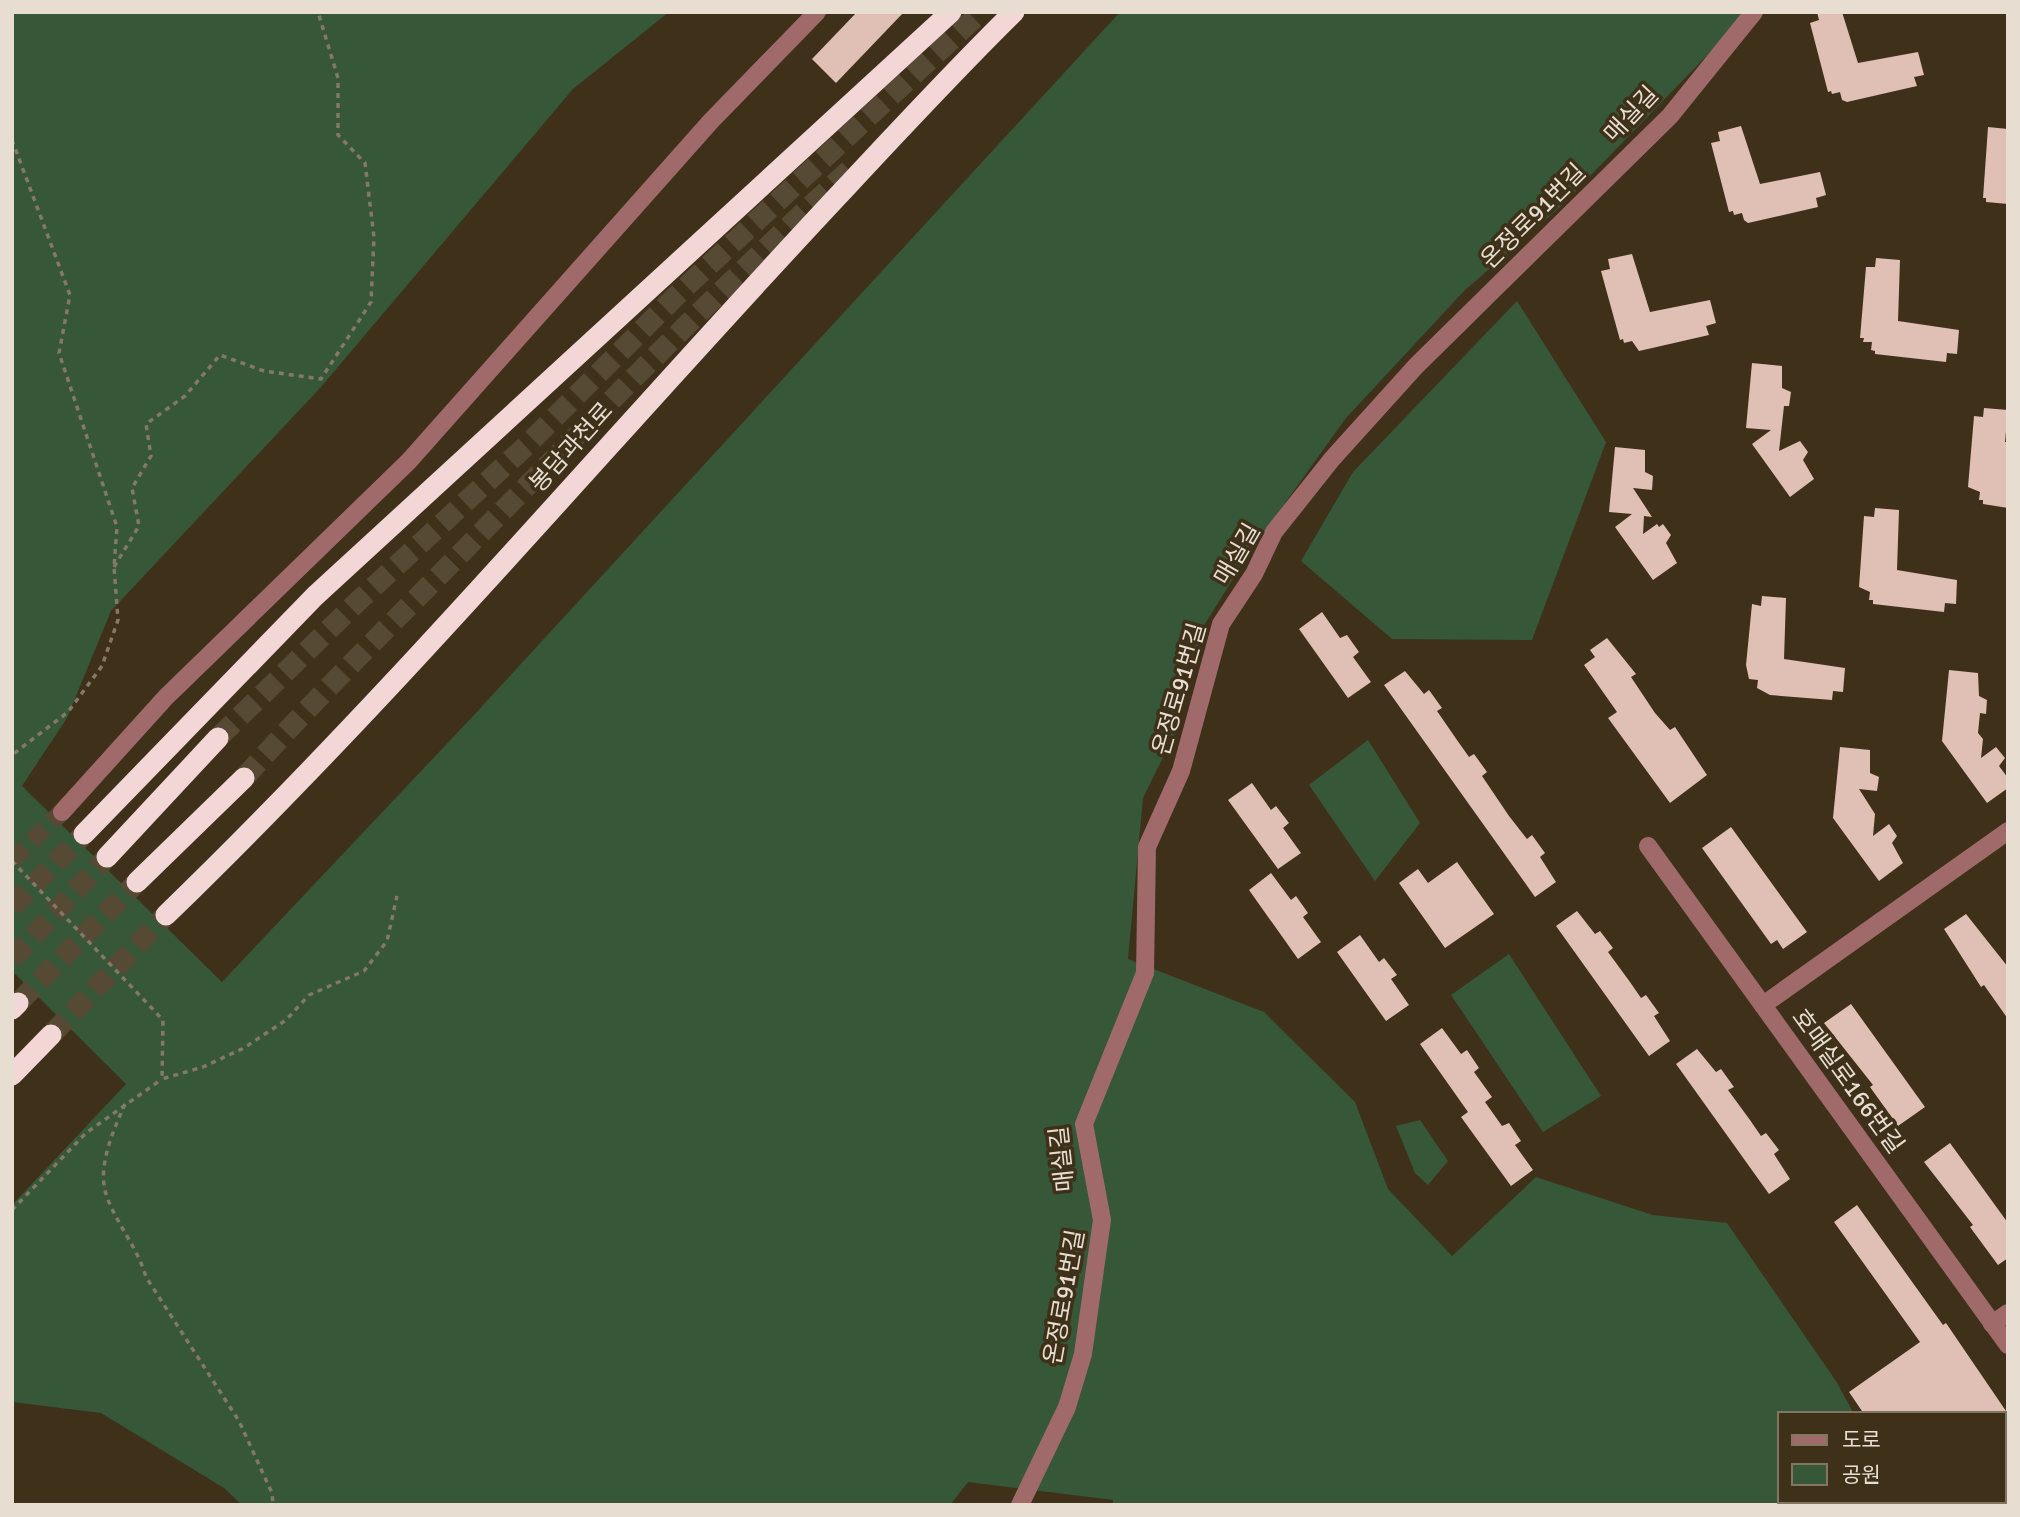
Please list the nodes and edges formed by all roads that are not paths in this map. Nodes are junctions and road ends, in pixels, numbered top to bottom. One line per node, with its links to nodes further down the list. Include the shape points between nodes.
1 (817, 12): 7 (street, via 711,121 409,461 166,697)
2 (950, 12): 9 (highway, via 315,596)
3 (1014, 12): 13 (highway, 봉담과천로, via 712,329 319,760)
4 (1755, 12): 20 (street, 온정로91번길, via 1670,116 1416,366 1332,459 1274,532 1254,574 1221,624 1181,771 1147,847 1145,972 1084,1124 1102,1220 1083,1354 1067,1407)
5 (218, 738): 11 (highway)
6 (244, 778): 12 (highway)
7 (62, 812)
8 (2008, 831): 14 (street)
9 (84, 834)
10 (1648, 846): 14 (street, 호매실로166번길)
11 (107, 857)
12 (137, 882)
13 (166, 915)
14 (1763, 1005): 18 (street, 호매실로166번길)
15 (51, 1035): 16 (highway)
16 (12, 1075)
17 (2008, 1312): 18 (street)
18 (1992, 1324): 19 (street, 호매실로166번길)
19 (2008, 1345)
20 (1020, 1505)

